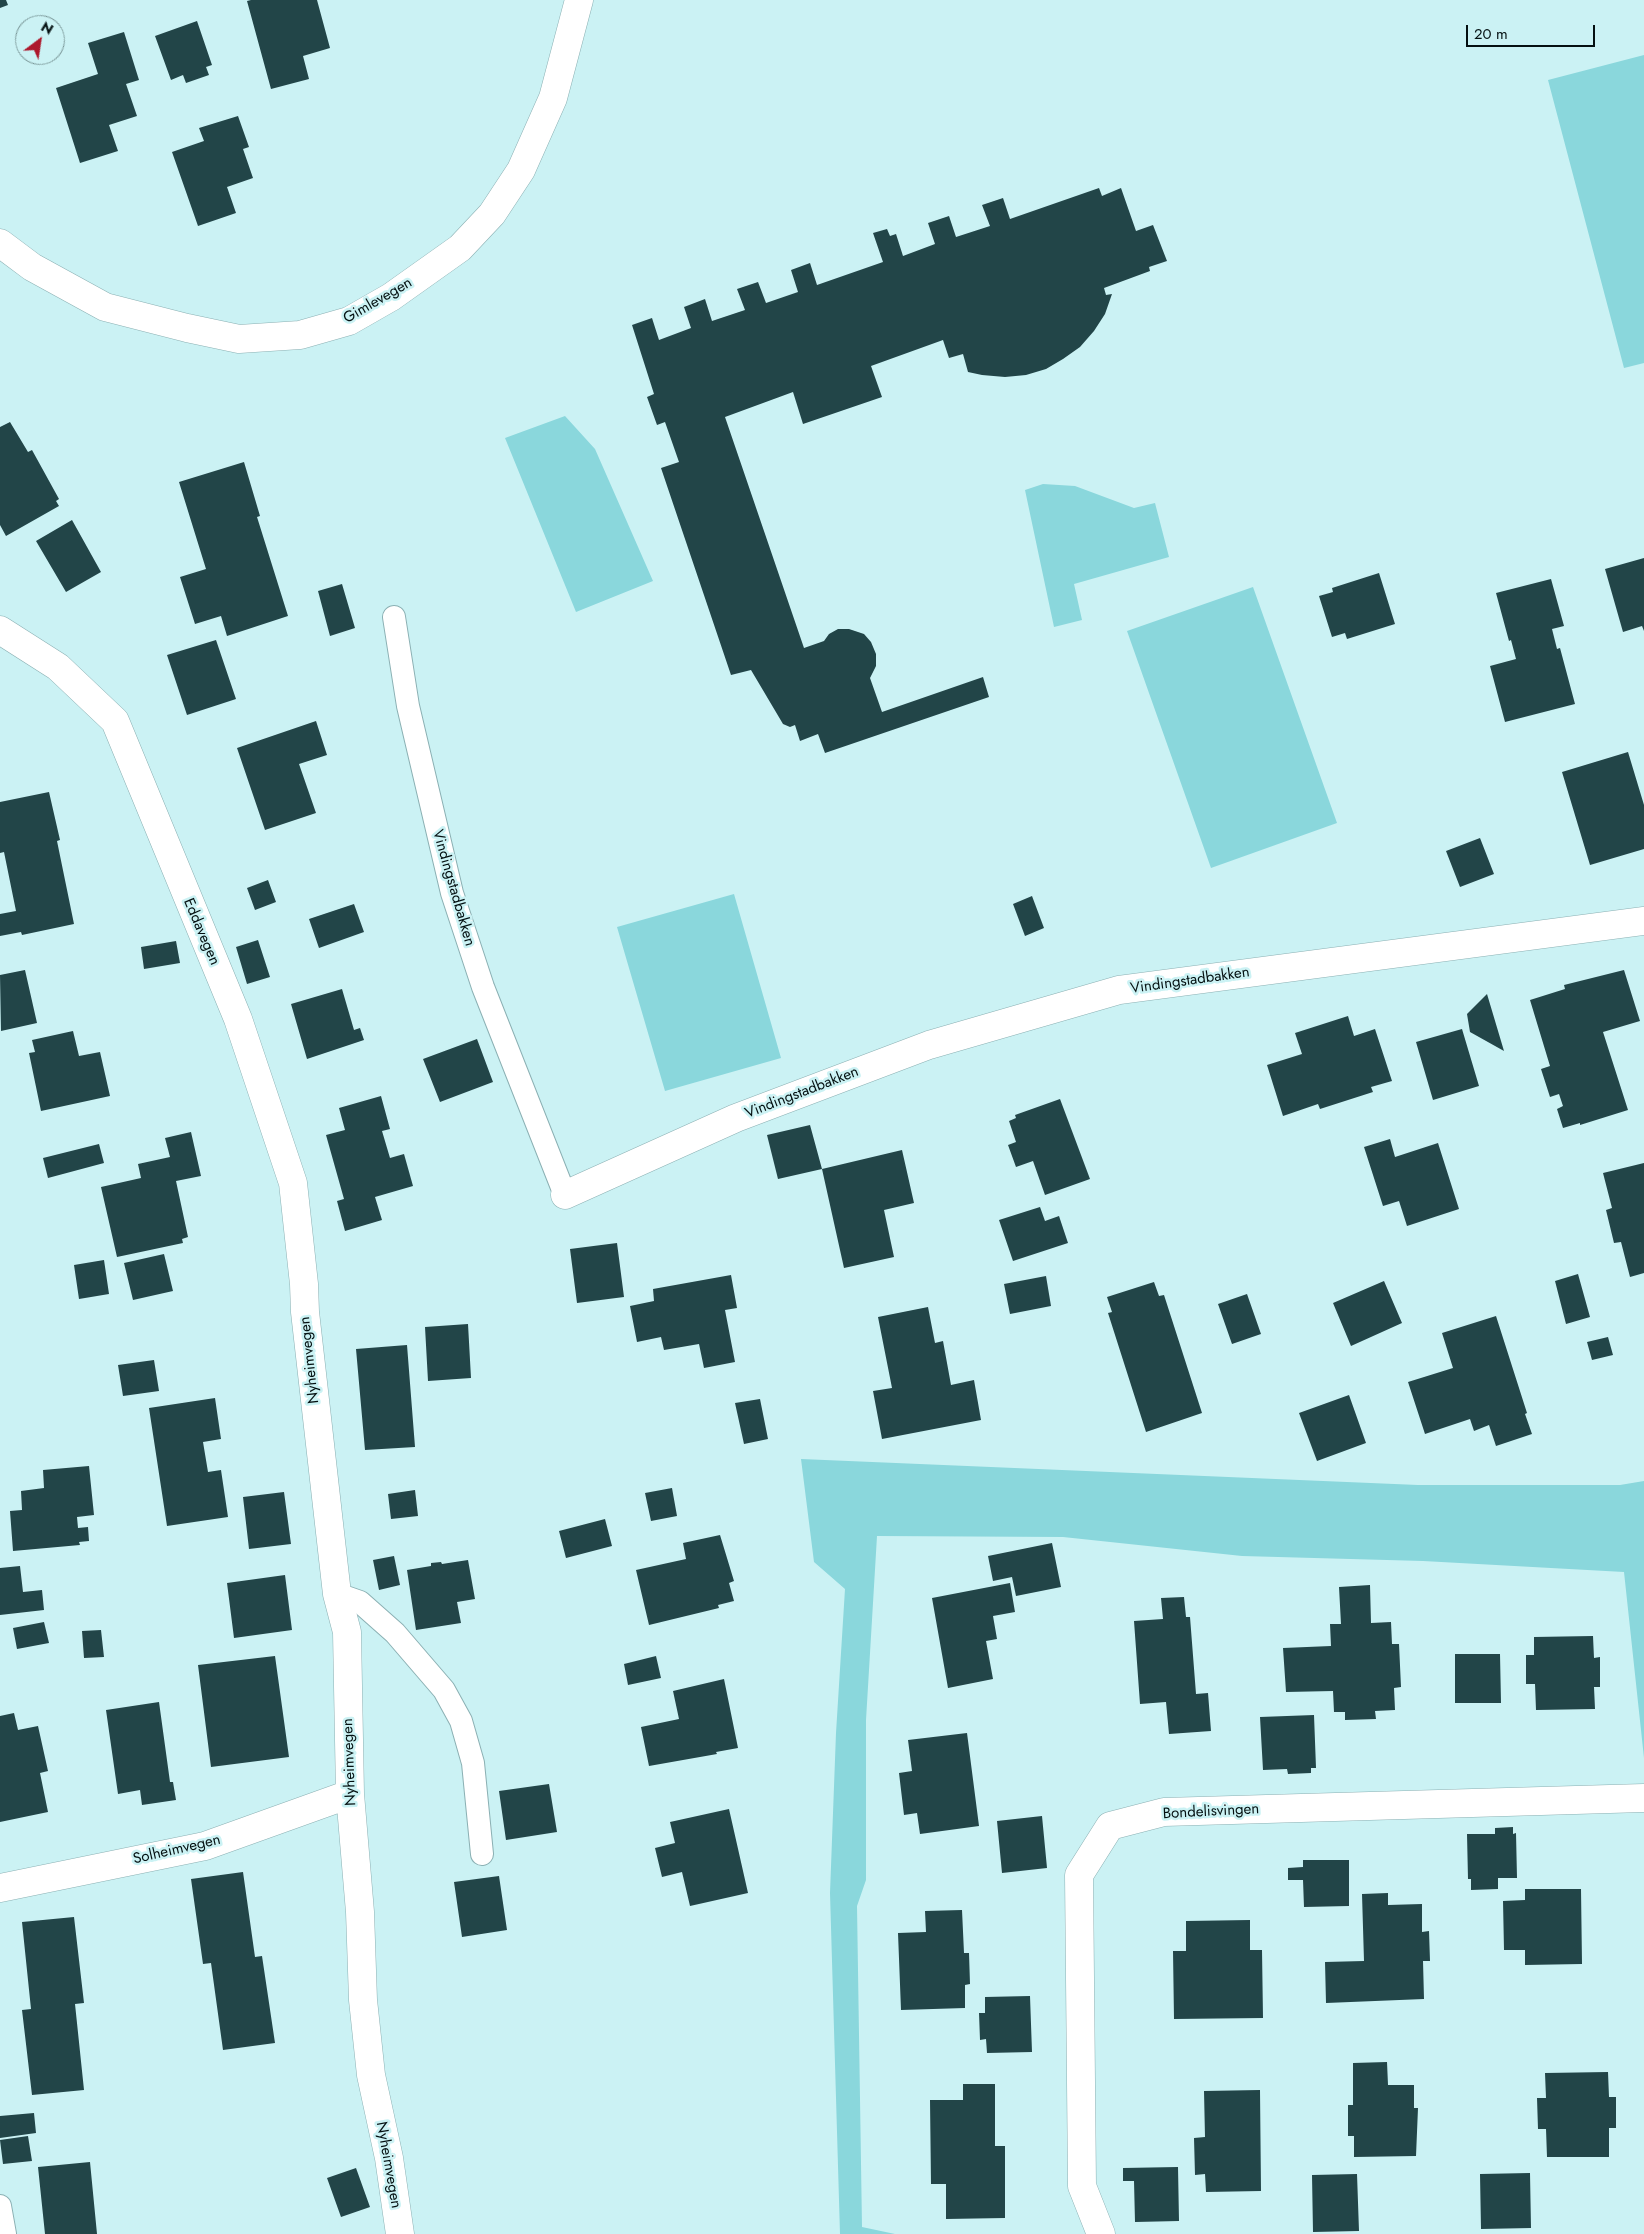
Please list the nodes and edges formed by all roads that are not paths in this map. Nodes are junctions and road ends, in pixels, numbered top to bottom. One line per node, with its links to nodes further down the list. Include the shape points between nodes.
1 (579, 0): 2 (street, Gimlevegen, via 553,98 521,170 492,214 460,248 391,297 349,321 300,335 239,340 105,307 32,267)
2 (0, 244)
3 (394, 617): 6 (lane, Vindingstadbakken, via 408,706 452,894 483,987)
4 (0, 630): 7 (street, Eddavegen, via 58,667 115,721 238,1019 293,1183)
5 (1644, 921): 6 (street, Vindingstadbakken, via 1119,990 929,1045 736,1118)
6 (565, 1195)
7 (304, 1290): 8 (street, Nyheimvegen)
8 (337, 1594): 9 (street, Nyheimvegen, via 347,1632); 11 (lane, via 360,1602 395,1633 444,1690 461,1721 473,1763)
9 (350, 1794): 12 (street, Solheimvegen, via 205,1846); 15 (street, Nyheimvegen, via 371,2075 389,2158)
10 (1644, 1798): 16 (street, Bondelisvingen, via 1164,1812 1110,1826 1078,1875 1082,2186)
11 (482, 1854)
12 (0, 1888)
13 (0, 2206): 14 (lane)
14 (5, 2234)
15 (400, 2234)
16 (1101, 2234)

